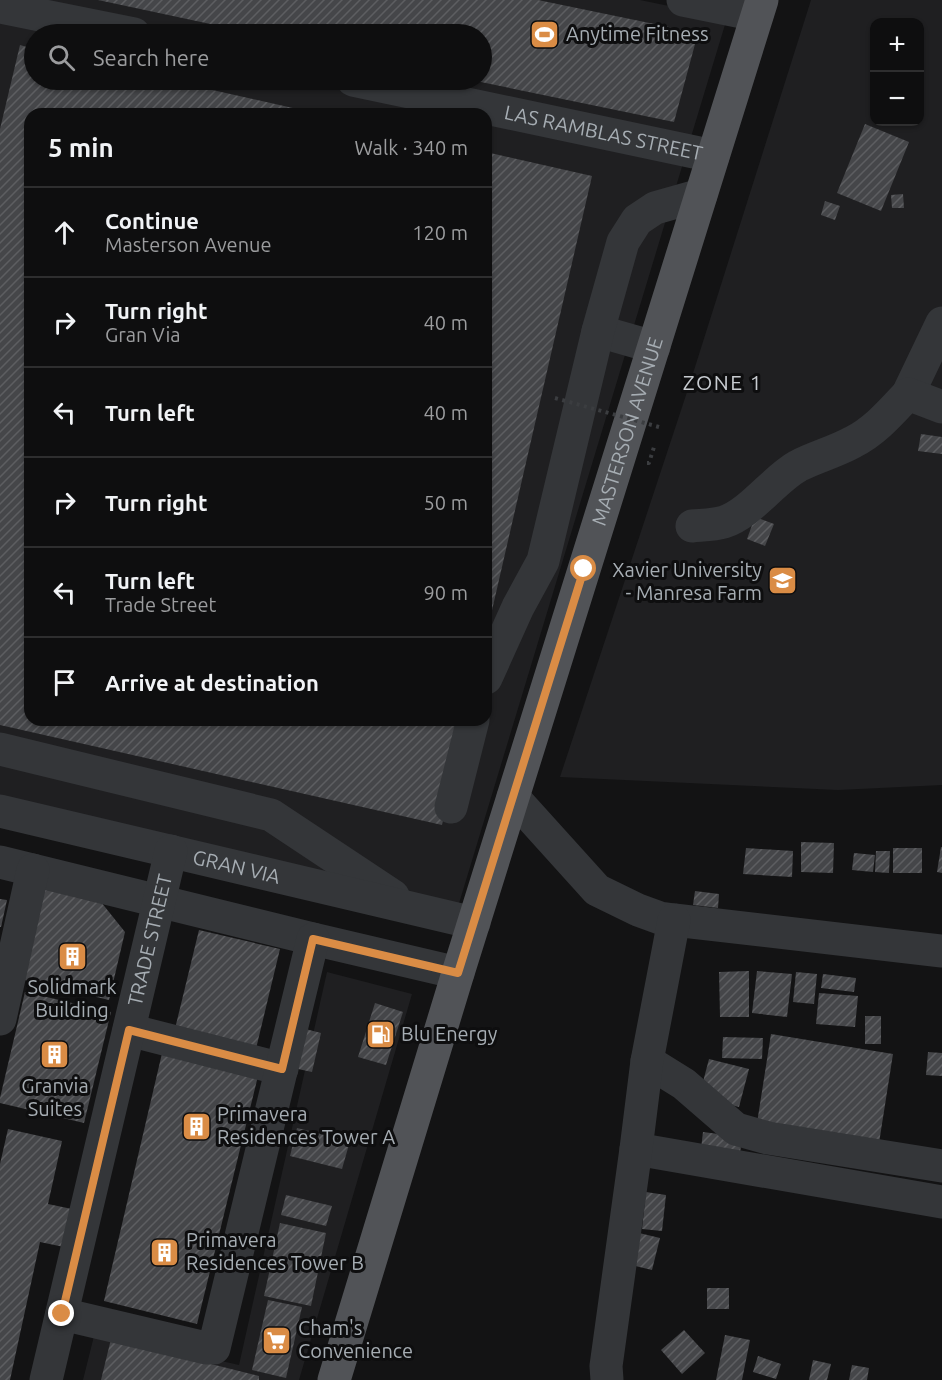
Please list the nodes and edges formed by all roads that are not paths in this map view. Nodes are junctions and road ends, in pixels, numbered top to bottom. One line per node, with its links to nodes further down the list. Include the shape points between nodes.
1 (683, 0): 2 (street)
2 (759, 7): 8 (main road, MASTERSON AVENUE)
3 (2, 17): 4 (street)
4 (56, 24)
5 (400, 90): 6 (street, LAS RAMBLAS STREET)
6 (486, 108)
7 (492, 109): 8 (street, LAS RAMBLAS STREET)
8 (713, 156): 9 (main road, MASTERSON AVENUE)
9 (701, 195): 11 (street, via 655,208 637,220 623,242); 12 (main road, MASTERSON AVENUE)
10 (942, 322): 13 (street)
11 (598, 331): 12 (street); 16 (street)
12 (654, 347): 17 (main road, MASTERSON AVENUE)
13 (908, 394): 14 (street); 15 (street, via 865,435 797,467 736,517)
14 (942, 407)
15 (692, 526)
16 (543, 561): 17 (street); 18 (street)
17 (584, 569): 21 (main road, MASTERSON AVENUE)
18 (492, 665)
19 (471, 726): 22 (street)
20 (0, 749): 28 (street, via 271,815)
21 (513, 797): 29 (street, via 597,890 638,910); 30 (main road, MASTERSON AVENUE)
22 (451, 807)
23 (0, 811): 24 (street, GRAN VIA)
24 (171, 851): 27 (street, TRADE STREET); 28 (street, GRAN VIA)
25 (0, 862): 26 (street)
26 (33, 870): 27 (street); 34 (street)
27 (159, 900): 31 (street); 35 (street, TRADE STREET)
28 (412, 908): 30 (street, GRAN VIA)
29 (674, 920): 32 (street); 36 (street)
30 (474, 923): 33 (main road, MASTERSON AVENUE)
31 (313, 939): 33 (street); 37 (street)
32 (942, 951)
33 (458, 973): 43 (main road, MASTERSON AVENUE)
34 (0, 1019)
35 (129, 1030): 37 (street); 41 (street, TRADE STREET)
36 (647, 1061): 38 (street); 39 (street, via 684,1084 736,1129 768,1138)
37 (282, 1069): 41 (street, via 214,1348)
38 (636, 1149): 40 (street); 44 (street)
39 (942, 1166)
40 (942, 1203)
41 (62, 1314): 42 (street, TRADE STREET)
42 (46, 1380)
43 (334, 1380)
44 (607, 1380)

